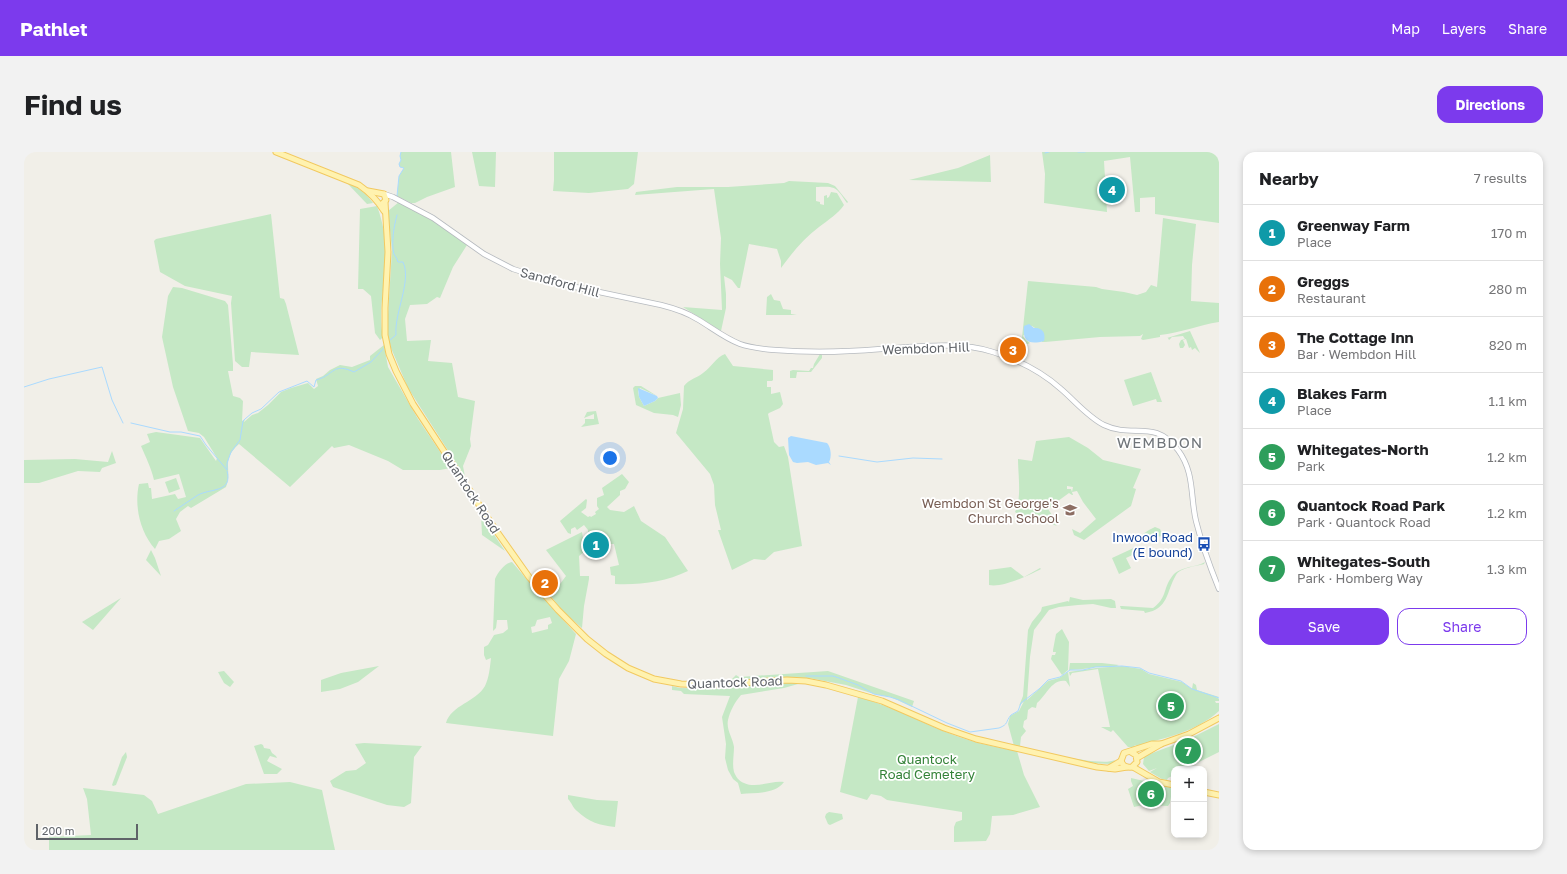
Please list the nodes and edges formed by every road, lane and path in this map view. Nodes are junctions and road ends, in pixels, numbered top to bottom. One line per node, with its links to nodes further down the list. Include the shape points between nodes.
1 (276, 152): 2 (main road, via 348,180)
2 (366, 190): 3 (main road); 5 (main road)
3 (381, 194): 4 (main road, Sandford Hill); 5 (main road, via 386,197); 5 (main road, via 376,196)
4 (395, 198): 5 (main road); 6 (main road, Sandford Hill, via 443,224 484,254 513,269 560,284 675,309 698,319)
5 (381, 202): 15 (main road, Quantock Road, via 388,252 385,331 389,354 398,376 417,410 519,565 567,619 603,651 635,671 667,682 709,685 791,680 826,685 887,703 976,739)
6 (734, 342): 7 (main road, Wembdon Hill, via 759,348 801,352 913,346 974,346 1018,360 1060,388 1104,425 1123,430 1154,431 1164,436 1177,449 1188,471 1198,528)
7 (1219, 588)
8 (1219, 718): 9 (main road, via 1189,734)
9 (1161, 744): 10 (main road, via 1152,744); 12 (main road)
10 (1132, 752): 11 (main road, via 1124,753); 12 (main road)
11 (1121, 760): 13 (main road); 15 (main road)
12 (1138, 760): 14 (main road); 16 (main road)
13 (1127, 767): 14 (main road); 15 (main road, Quantock Road)
14 (1133, 767): 16 (main road)
15 (1109, 768)
16 (1145, 773): 17 (main road, via 1159,782)
17 (1171, 784)
18 (1207, 793): 19 (main road)
19 (1219, 795)

